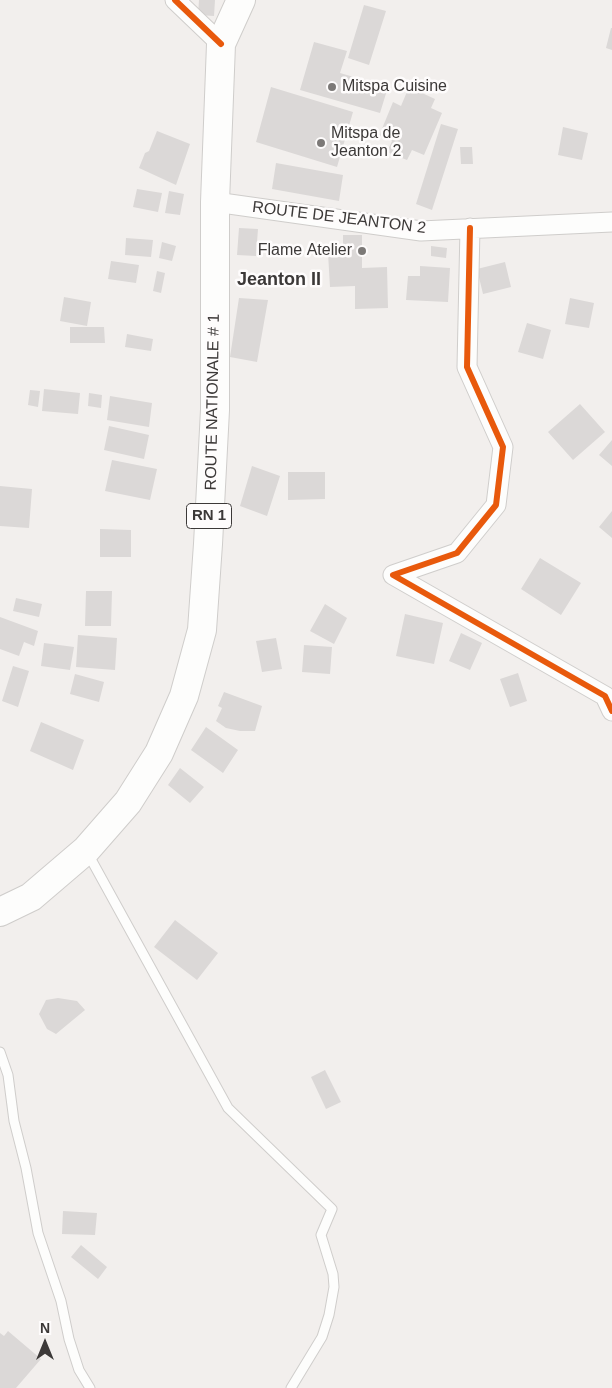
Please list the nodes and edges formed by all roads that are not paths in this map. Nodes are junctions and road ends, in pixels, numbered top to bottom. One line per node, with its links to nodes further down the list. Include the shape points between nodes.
1 (175, 0): 3 (street)
2 (241, 0): 3 (main road, ROUTE NATIONALE # 1 / RN 1)
3 (221, 44): 4 (main road, ROUTE NATIONALE # 1 / RN 1)
4 (215, 202): 6 (street, ROUTE DE JEANTON 2, via 422,231); 8 (main road, ROUTE NATIONALE # 1 / RN 1, via 215,410 202,630 184,696 159,753 128,802)
5 (612, 222): 6 (street, ROUTE DE JEANTON 2)
6 (470, 228): 7 (street, via 467,367 502,447 496,504 457,553 393,575 604,696)
7 (612, 711)
8 (86, 850): 9 (main road, ROUTE NATIONALE # 1 / RN 1, via 31,896); 12 (lane, via 228,1108 332,1209 321,1235 333,1274 329,1315 322,1337)
9 (0, 912)
10 (0, 1052): 11 (lane, via 8,1075 14,1121 38,1233 61,1301 79,1370)
11 (90, 1388)
12 (291, 1388)

